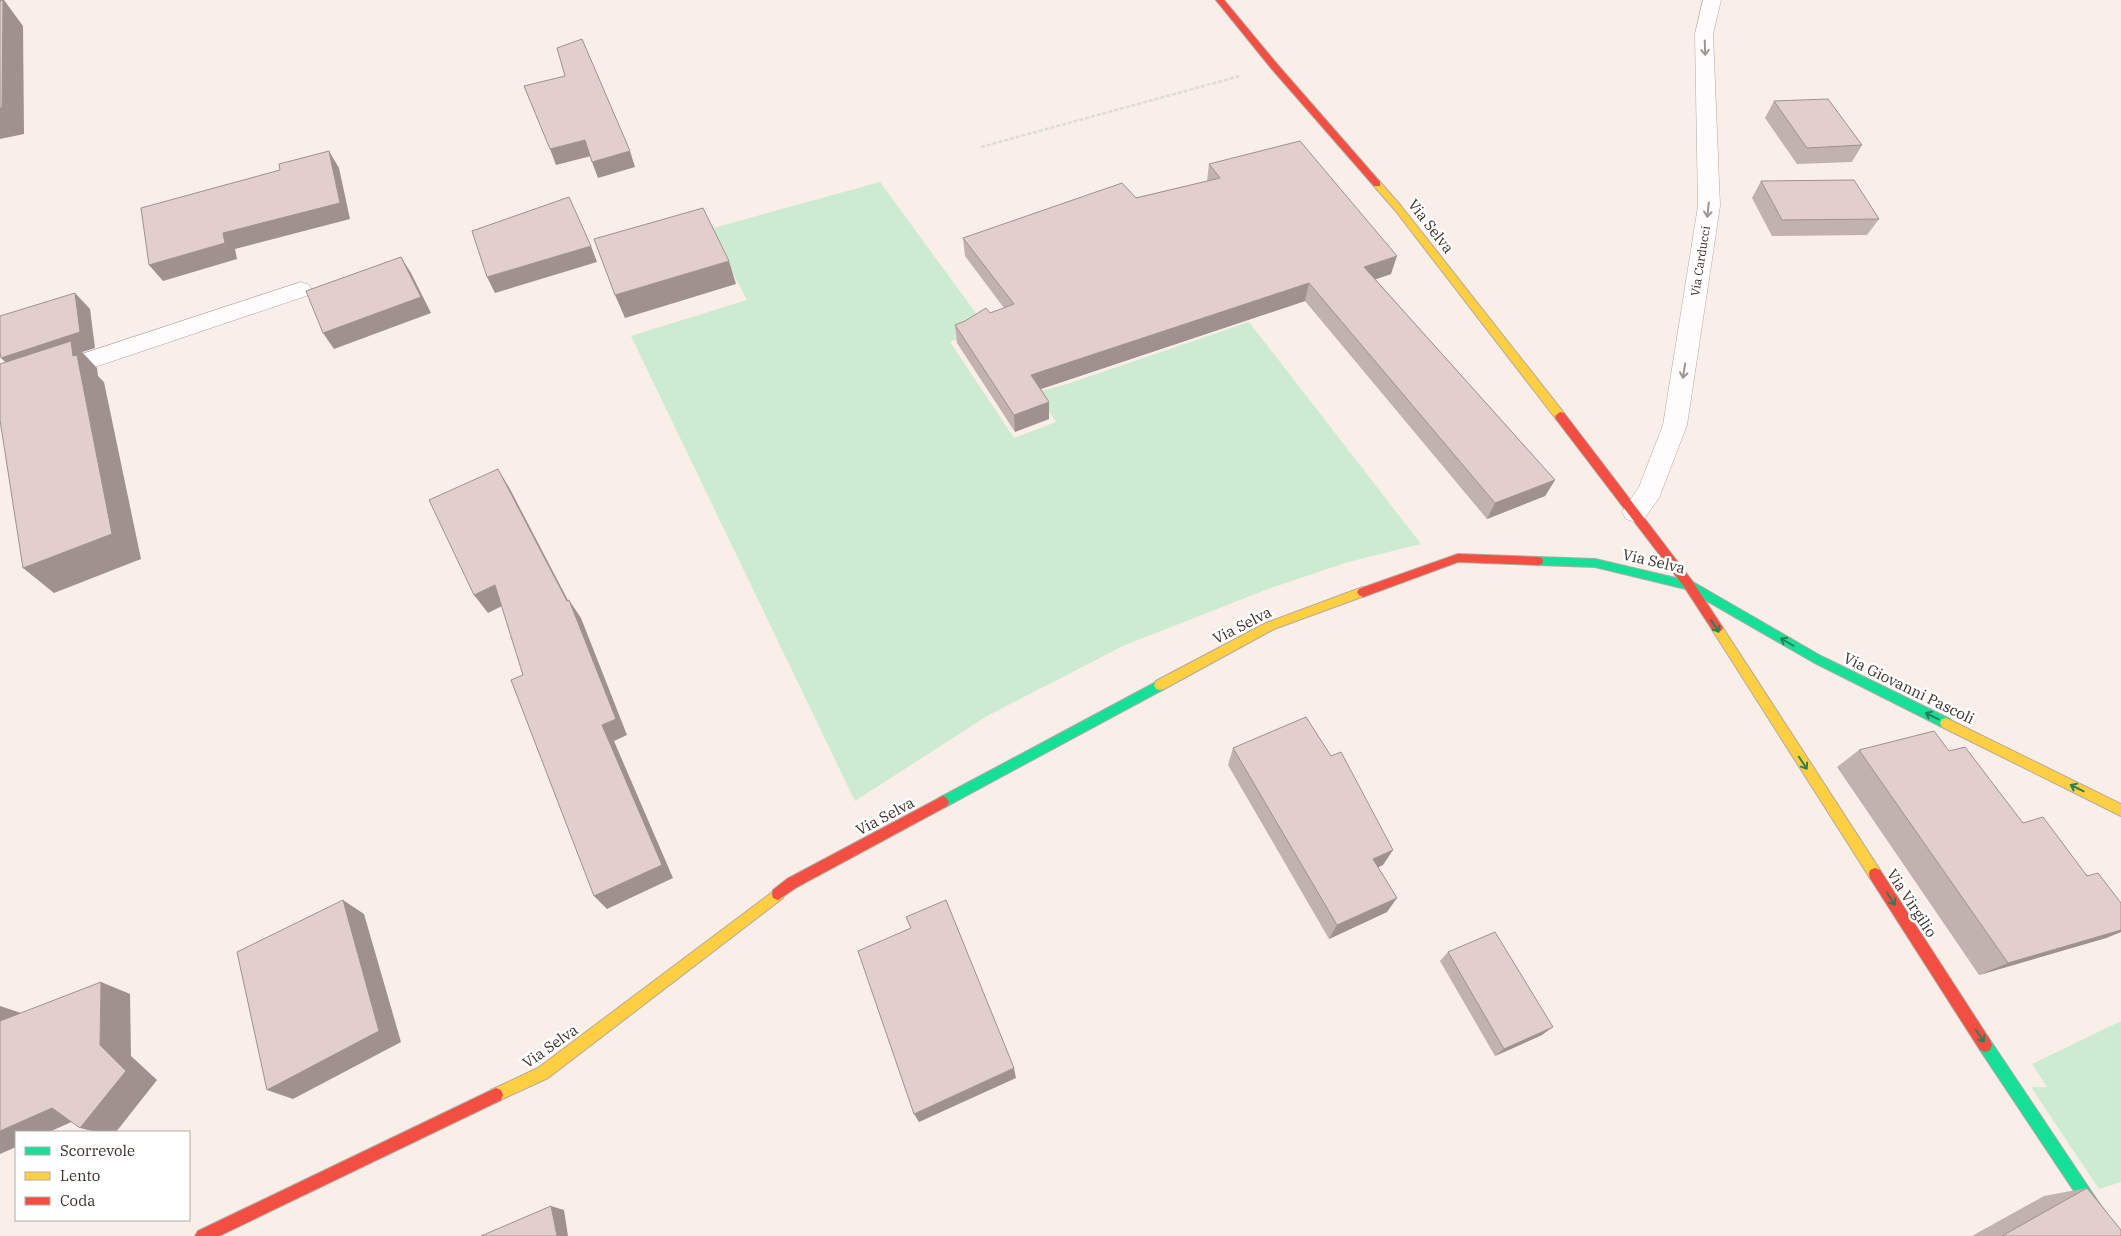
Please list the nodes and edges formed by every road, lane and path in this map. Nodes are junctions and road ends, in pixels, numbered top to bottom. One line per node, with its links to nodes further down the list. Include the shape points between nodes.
1 (1220, 0): 3 (street, Via Selva)
2 (1712, 0): 7 (street, Via Carducci, one-way to 7, via 1704,34 1709,206 1675,425 1650,491)
3 (1274, 66): 4 (path); 7 (street, Via Selva, via 1398,208)
4 (981, 148)
5 (301, 290): 6 (street)
6 (0, 390)
7 (1635, 512): 8 (street, Via Selva)
8 (1689, 585): 9 (street, Via Giovanni Pascoli, one-way to 8, via 1817,659); 10 (street, Via Selva, via 1595,563 1458,558 1270,626 792,883 543,1073); 11 (street, Via Virgilio, one-way to 11, via 1992,1055)
9 (2121, 810)
10 (203, 1236)
11 (2113, 1236)

